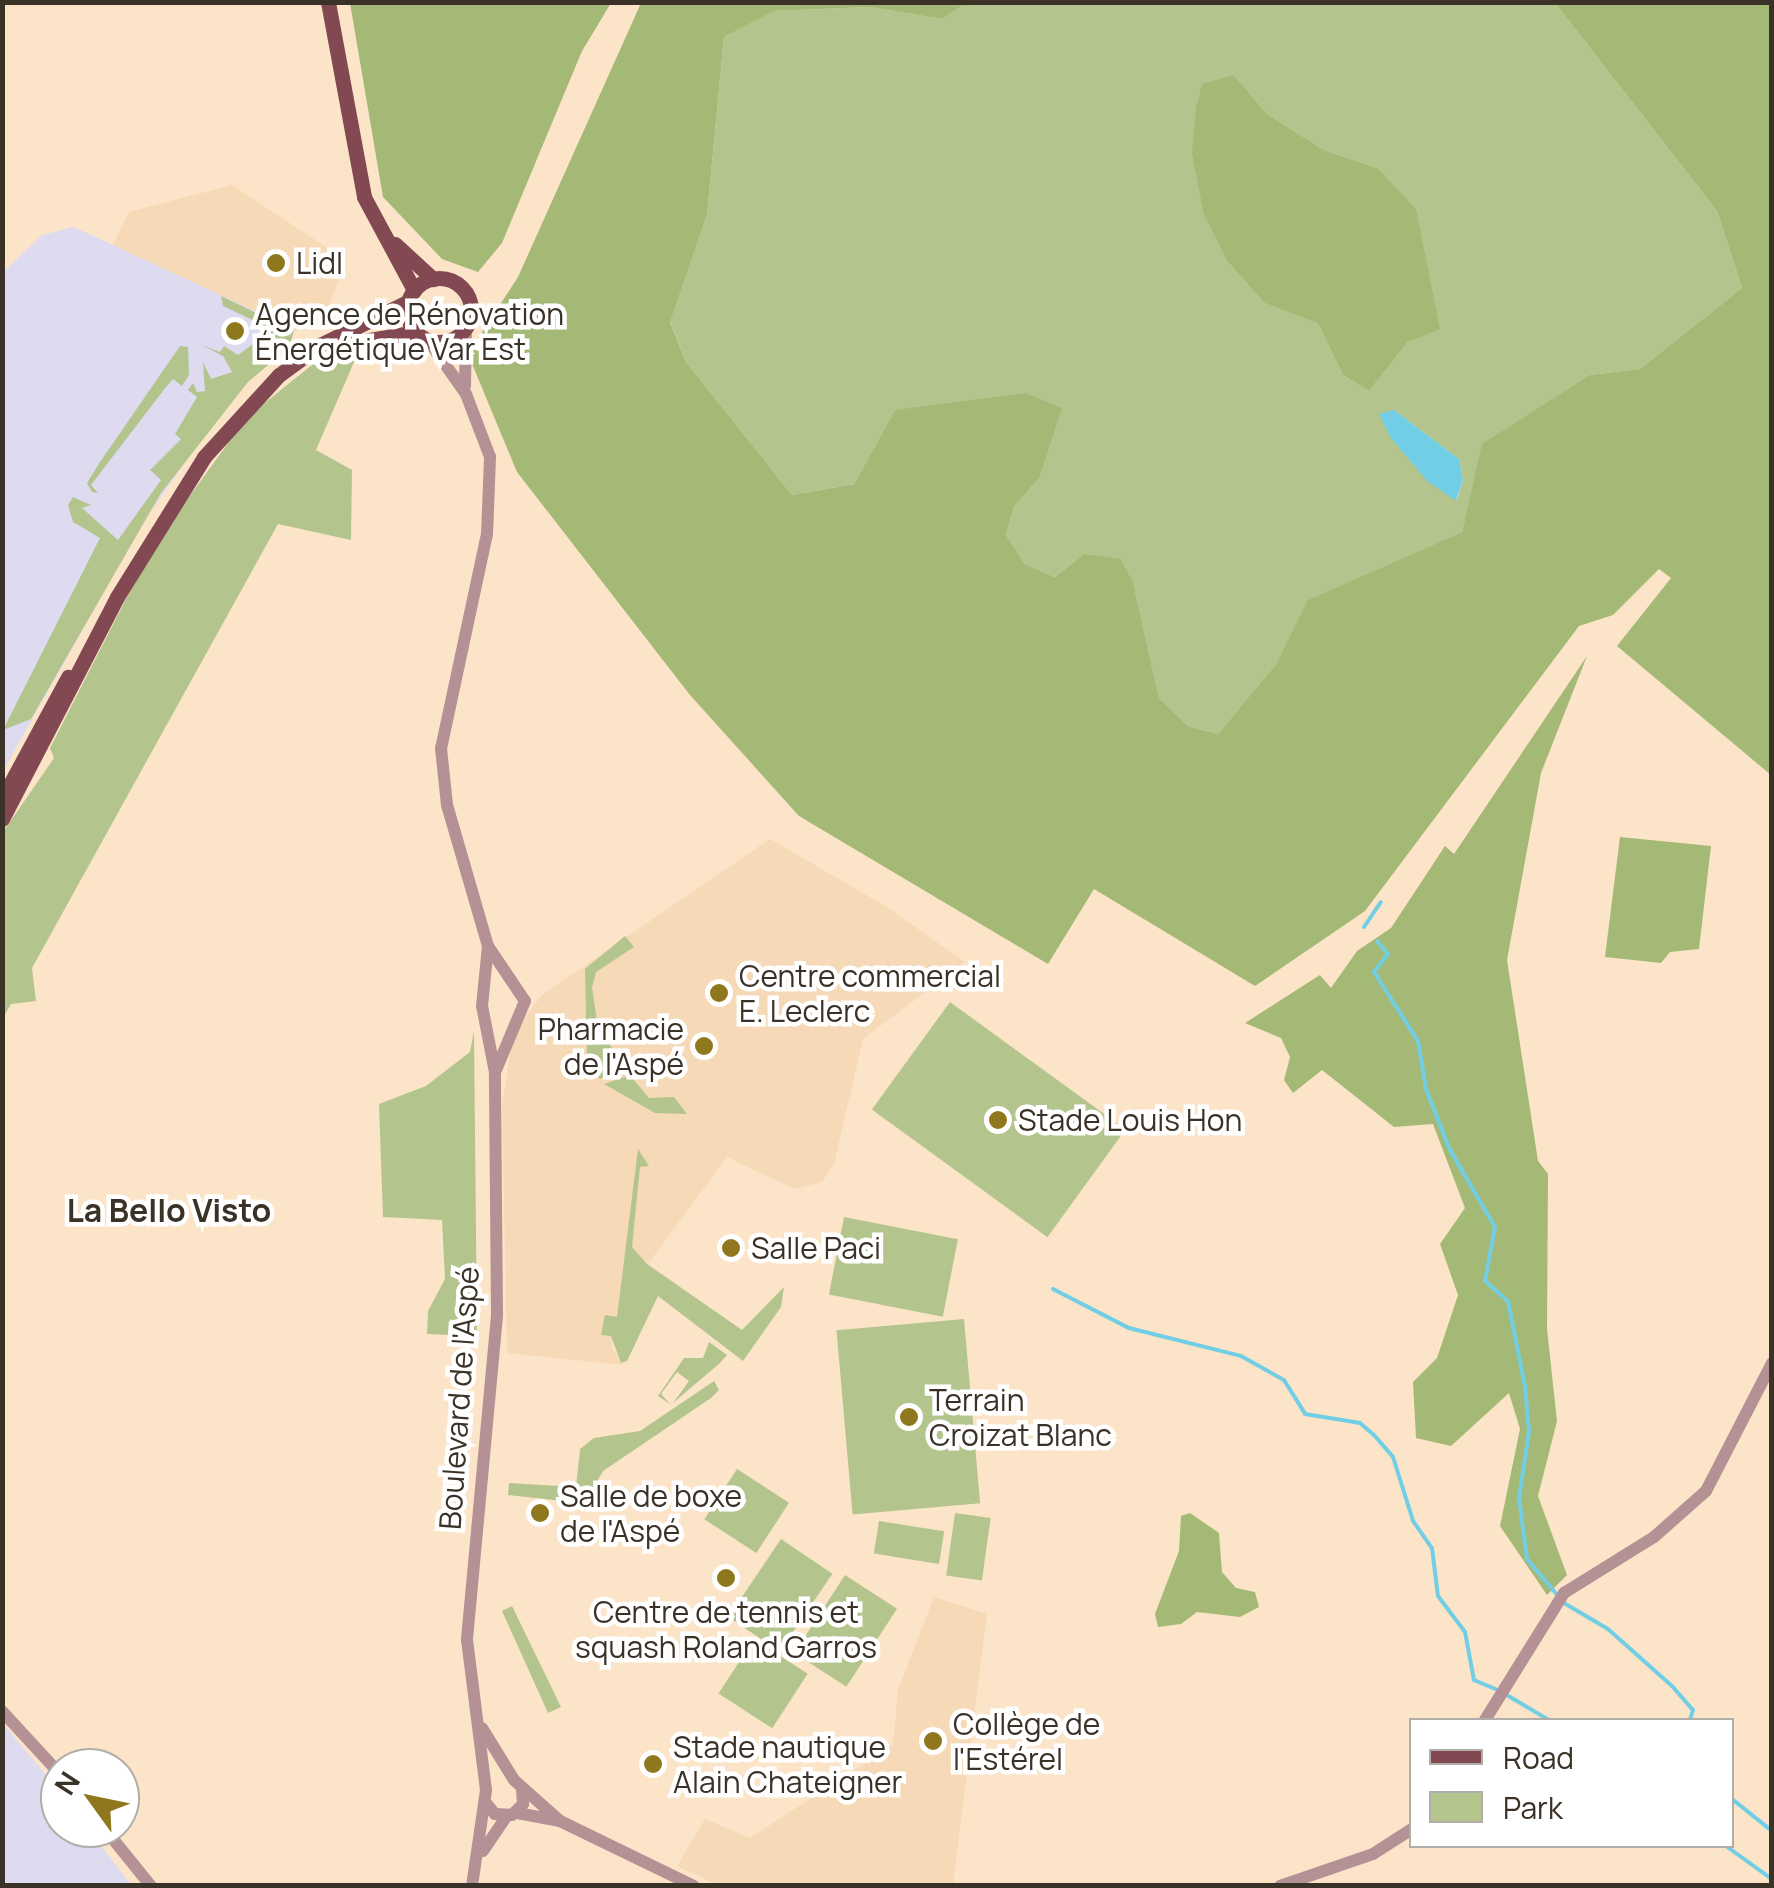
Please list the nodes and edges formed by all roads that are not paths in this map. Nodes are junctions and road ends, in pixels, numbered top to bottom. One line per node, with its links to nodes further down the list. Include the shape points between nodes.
1 (328, 2): 2 (main road, via 364,197)
2 (387, 238): 3 (main road); 4 (main road)
3 (433, 279): 4 (main road); 5 (main road, via 454,282 466,293)
4 (411, 296): 6 (main road); 7 (main road)
5 (466, 327): 6 (main road, via 450,341); 8 (street)
6 (422, 336): 7 (main road, via 361,338); 8 (street)
7 (299, 361): 9 (main road, via 204,458)
8 (466, 394): 12 (street, via 490,458 492,499 442,722 441,766)
9 (116, 597): 10 (main road); 11 (main road)
10 (2, 799)
11 (2, 819)
12 (488, 946): 13 (street); 14 (street)
13 (512, 983): 14 (street, via 493,984); 16 (street, via 524,1002)
14 (484, 993): 15 (street)
15 (484, 1013): 16 (street, via 502,1024); 17 (street, Boulevard de l'Aspé)
16 (515, 1020): 17 (street, Boulevard de l'Aspé)
17 (496, 1072): 21 (street, Boulevard de l'Aspé, via 496,1314 467,1652)
18 (1772, 1362): 20 (street, via 1706,1492 1665,1530 1564,1593)
19 (2, 1711): 22 (street)
20 (1485, 1718)
21 (481, 1725): 23 (street, Boulevard de l'Aspé); 24 (street, Boulevard de l'Aspé)
22 (40, 1752)
23 (518, 1784): 24 (street, via 498,1778); 25 (street); 26 (street, Boulevard de l'Aspé)
24 (486, 1795): 25 (street); 29 (street, Boulevard de l'Aspé)
25 (512, 1815): 26 (street); 29 (street, Boulevard de l'Aspé)
26 (560, 1821): 32 (street)
27 (1409, 1831): 33 (street, via 1372,1854)
28 (120, 1848): 30 (street)
29 (482, 1854): 31 (street, Boulevard de l'Aspé)
30 (151, 1886)
31 (472, 1886)
32 (694, 1886)
33 (1280, 1886)

